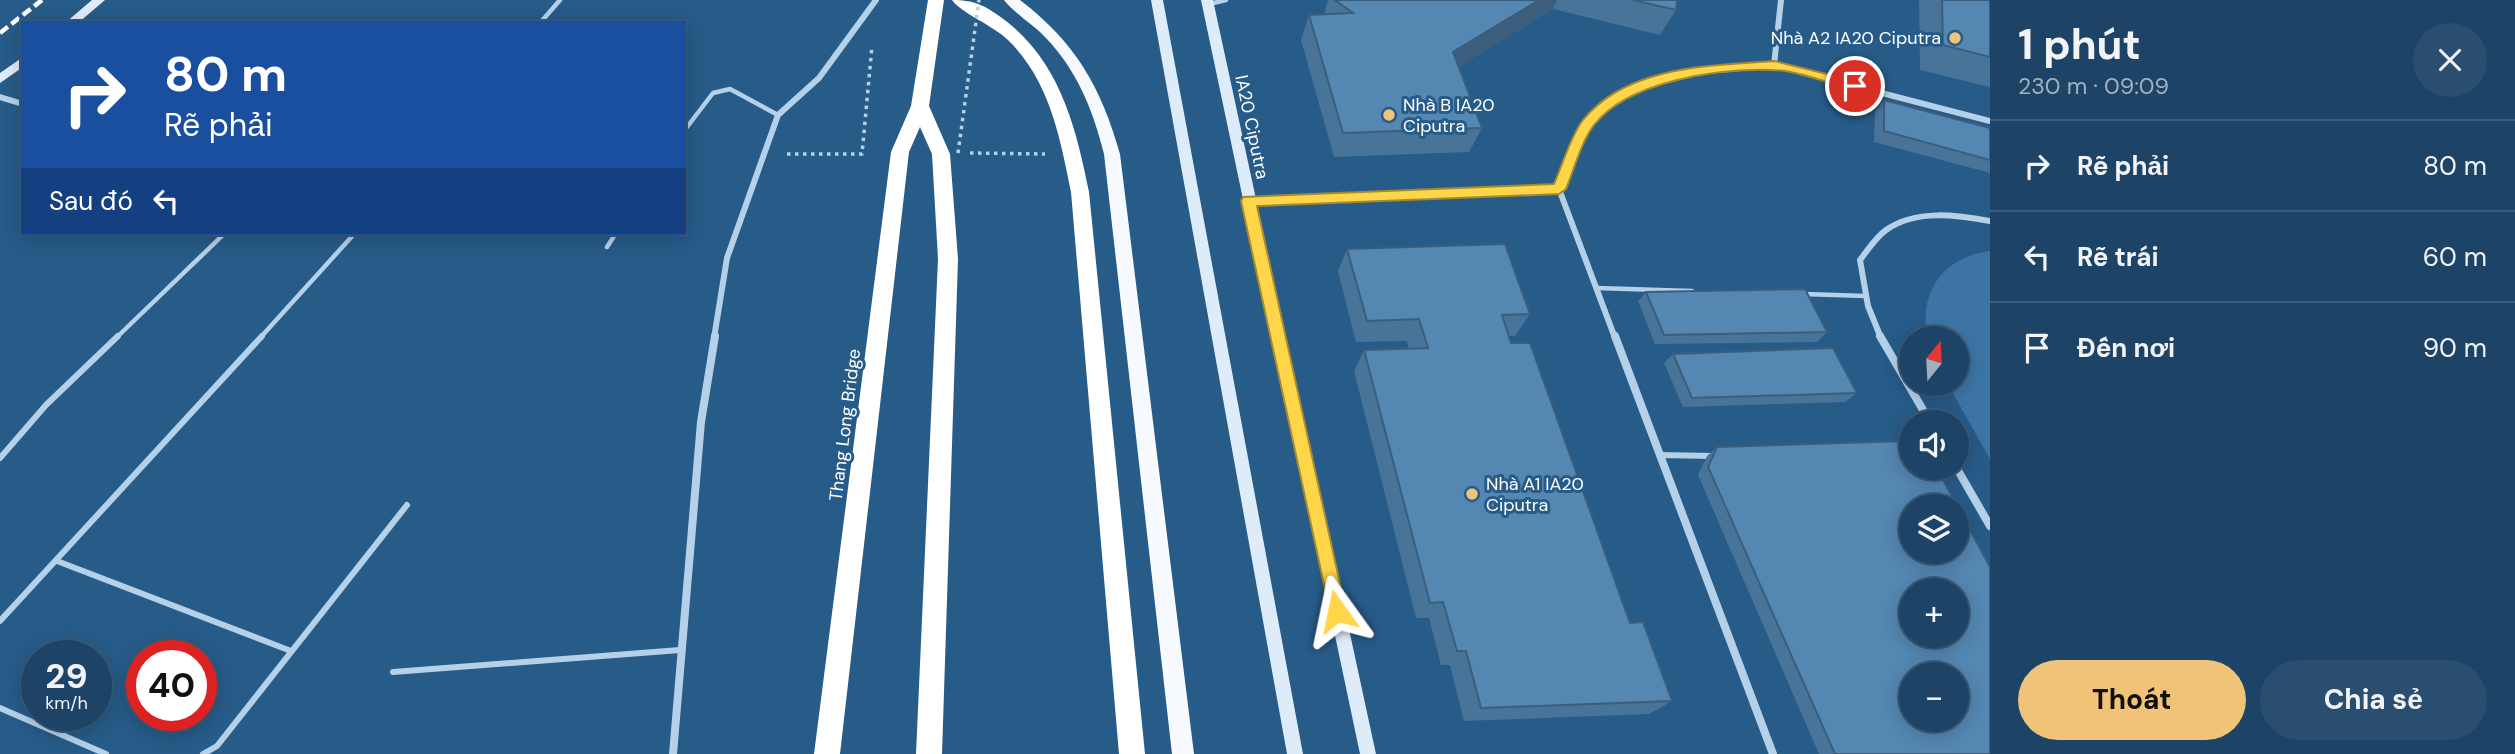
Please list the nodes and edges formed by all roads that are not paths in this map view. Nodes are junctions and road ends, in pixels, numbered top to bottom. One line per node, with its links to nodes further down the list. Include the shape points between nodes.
1 (99, 0): 11 (street)
2 (560, 0): 12 (lane)
3 (876, 0): 19 (street, via 820,78)
4 (936, 0): 18 (highway, Thang Long Bridge)
5 (960, 0): 51 (highway, via 997,21 1026,46 1050,81 1069,134 1080,192)
6 (1011, 0): 52 (main road, via 1039,20 1068,52 1102,114 1112,154)
7 (1157, 0): 53 (street)
8 (1226, 0): 10 (lane)
9 (1781, 0): 14 (street)
10 (1207, 2): 23 (street, IA20 Ciputra)
11 (73, 21)
12 (542, 21)
13 (21, 63): 15 (street)
14 (1774, 65): 20 (street); 22 (street, via 1685,73 1640,86 1608,104 1587,124)
15 (0, 79)
16 (0, 97): 17 (street)
17 (21, 103)
18 (920, 106): 49 (highway, Thang Long Bridge, via 900,152); 50 (highway, via 941,154 948,258)
19 (778, 115): 21 (lane, via 730,89 713,93); 42 (street, via 727,258 701,422)
20 (1990, 121)
21 (686, 128)
22 (1559, 189): 23 (street); 29 (street)
23 (1248, 201): 54 (street, IA20 Ciputra)
24 (1990, 221): 32 (street, via 1962,216 1915,219 1886,230 1860,260)
25 (223, 235): 36 (lane, via 46,405)
26 (353, 235): 40 (lane)
27 (615, 235): 28 (lane)
28 (607, 247)
29 (1596, 288): 30 (lane); 34 (street)
30 (1704, 291)
31 (1799, 294): 32 (lane)
32 (1866, 296): 33 (street, via 1885,347)
33 (1923, 410)
34 (1660, 455): 35 (lane); 55 (street)
35 (1716, 456)
36 (0, 458)
37 (1963, 480): 39 (street)
38 (407, 505): 43 (lane)
39 (1990, 526)
40 (57, 561): 41 (lane); 43 (lane)
41 (0, 621)
42 (680, 650): 44 (lane); 48 (street)
43 (291, 651): 47 (lane, via 216,746)
44 (393, 672)
45 (0, 708): 46 (lane)
46 (106, 754)
47 (203, 754)
48 (673, 754)
49 (827, 754)
50 (929, 754)
51 (1132, 754)
52 (1182, 754)
53 (1295, 754)
54 (1368, 754)
55 (1773, 754)

